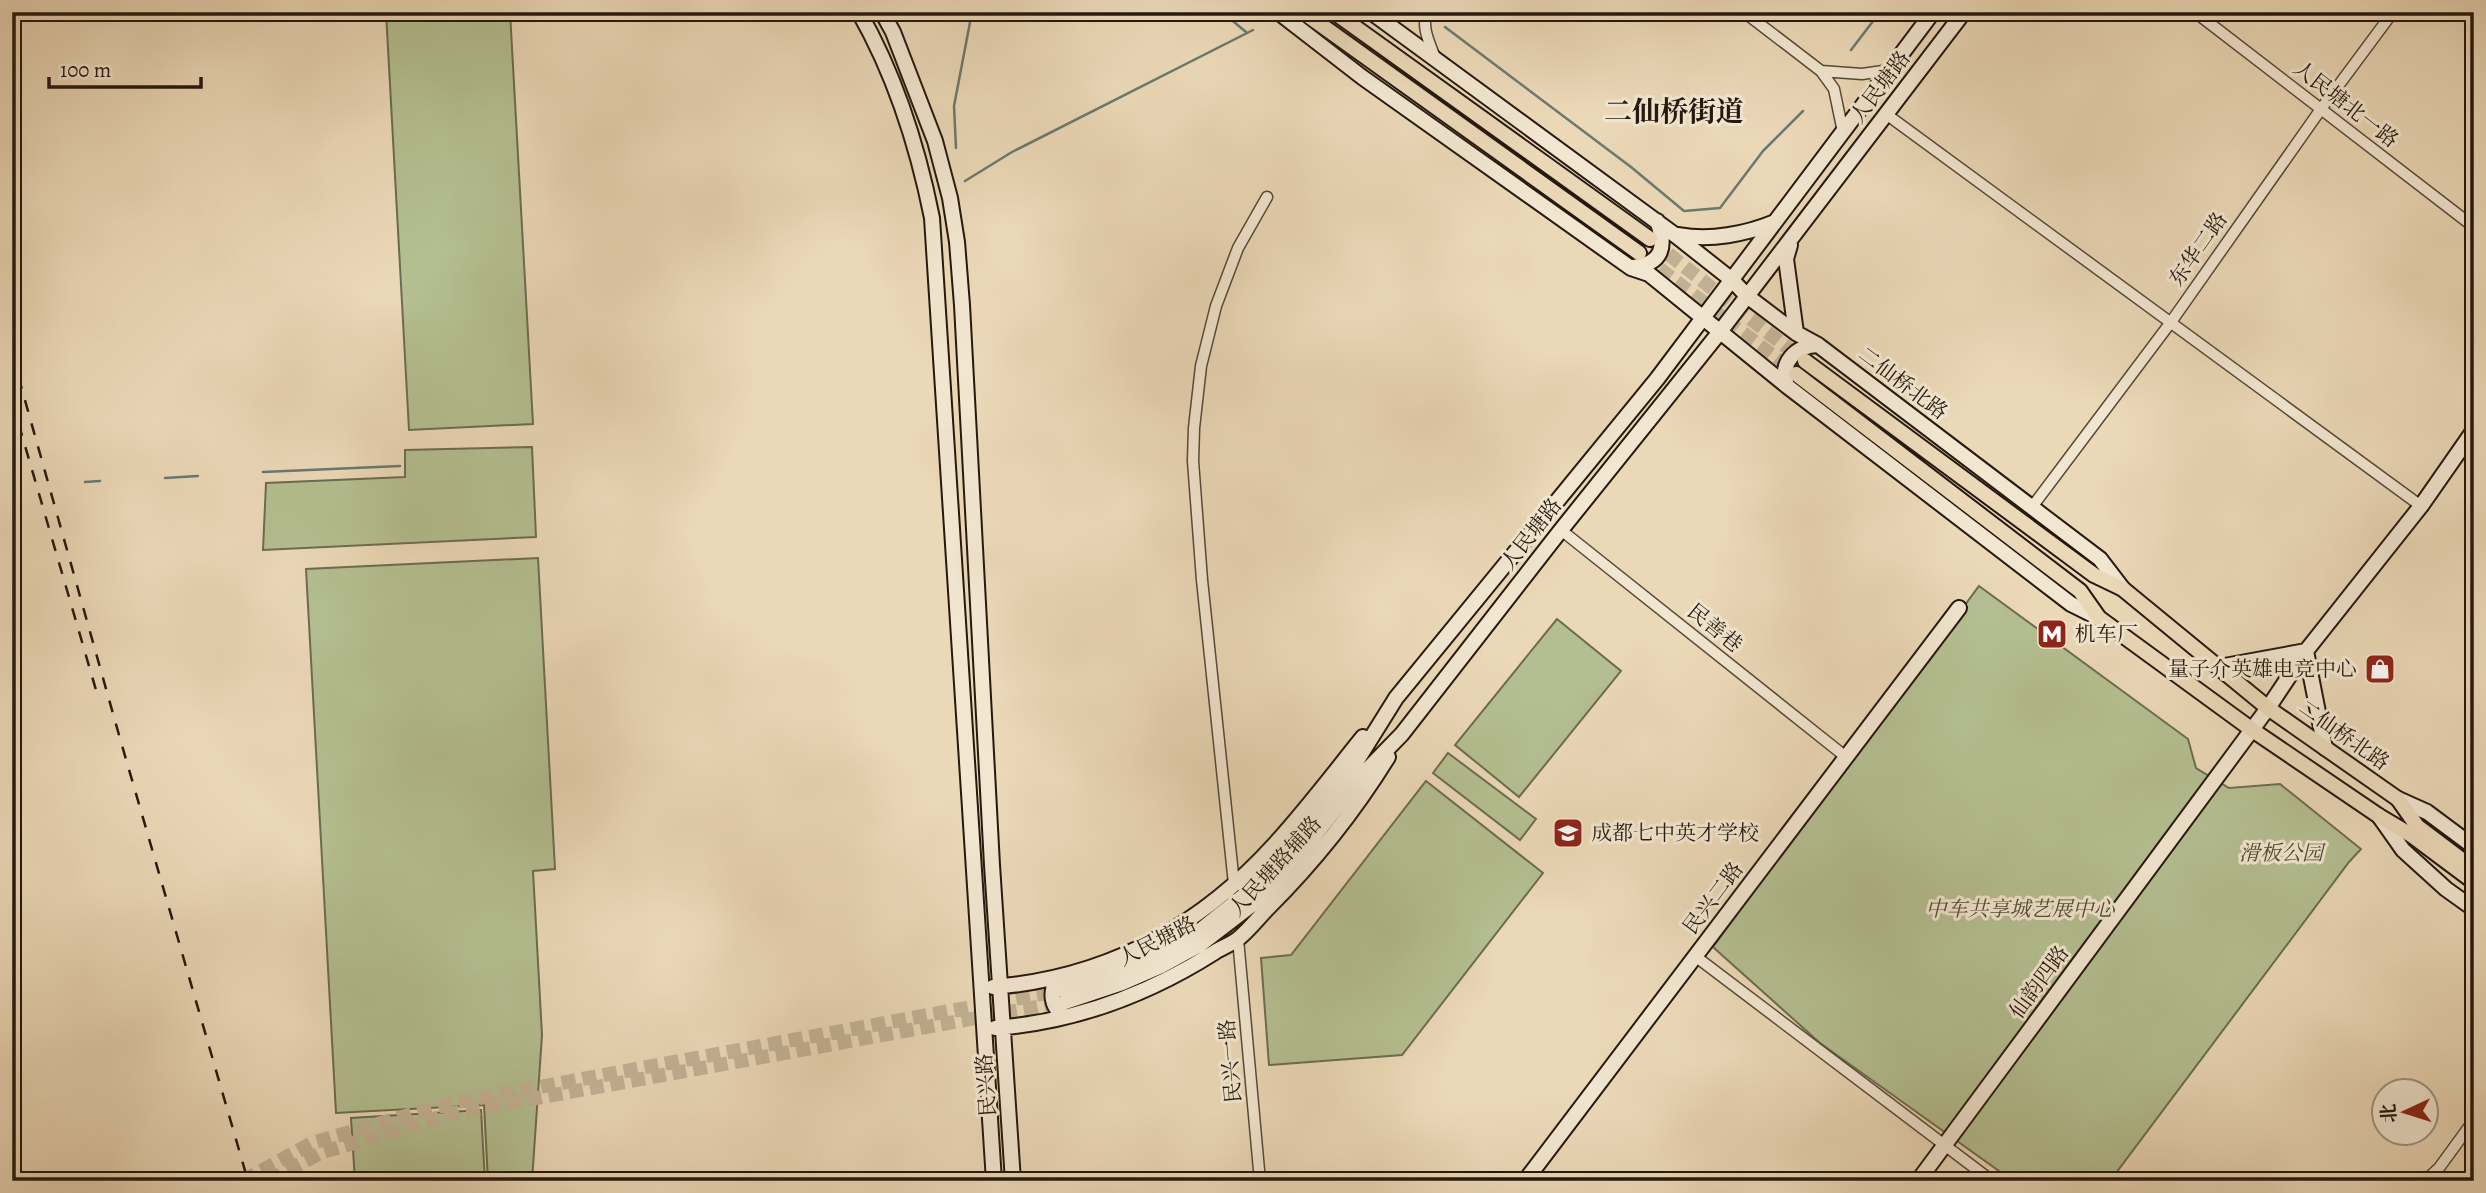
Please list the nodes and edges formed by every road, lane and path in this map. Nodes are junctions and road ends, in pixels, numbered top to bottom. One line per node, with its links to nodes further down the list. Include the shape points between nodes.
1 (859, 12): 63 (street, 民兴路, via 921,163 932,218)
2 (882, 12): 62 (street, 民兴路, via 934,141 957,242)
3 (1278, 12): 27 (street)
4 (1303, 12): 26 (main road)
5 (1334, 12): 25 (main road)
6 (1371, 12): 13 (street, 二仙桥北路)
7 (1427, 12): 13 (street, via 1426,33)
8 (1744, 12): 15 (street)
9 (1933, 12): 14 (street, 人民塘路)
10 (1964, 12): 17 (street, 人民塘路)
11 (2195, 12): 16 (street, 人民塘北一路)
12 (2393, 12): 16 (street, 东华二路)
13 (1437, 61): 20 (street, 二仙桥北路)
14 (1890, 69): 15 (street, via 1861,74); 18 (street, 人民塘路)
15 (1821, 71): 18 (street, via 1834,89)
16 (2321, 109): 22 (street, 人民塘北一路); 31 (street, 东华二路)
17 (1886, 114): 24 (street, 人民塘路); 31 (street)
18 (1843, 132): 21 (street, 人民塘路)
19 (1267, 197): 58 (street, via 1238,248 1216,306 1201,366 1194,428 1202,580)
20 (1657, 221): 23 (street, 二仙桥北路); 27 (street, via 1662,246 1648,266)
21 (1777, 222): 23 (street, via 1750,231 1694,238); 28 (street, 人民塘路)
22 (2474, 227)
23 (1675, 235): 28 (street, 二仙桥北路)
24 (1791, 238): 29 (street, 人民塘路); 33 (street, via 1786,259)
25 (1650, 239)
26 (1639, 253)
27 (1631, 268): 30 (street, via 1649,274)
28 (1732, 279): 29 (street, 二仙桥北路); 30 (street, 人民塘路)
29 (1747, 296): 32 (street, 人民塘路); 33 (street, 二仙桥北路)
30 (1702, 317): 32 (street); 47 (street, 人民塘路, via 1657,379)
31 (2171, 322): 39 (street, 东华二路); 40 (street)
32 (1719, 333): 37 (street); 41 (street, 人民塘路)
33 (1797, 333): 34 (street, 二仙桥北路)
34 (1818, 345): 37 (street, via 1803,347 1787,362); 39 (street, 二仙桥北路)
35 (1805, 361): 42 (main road, via 2094,575)
36 (1796, 374): 44 (main road, via 2080,591)
37 (1787, 386): 44 (street, via 2071,604)
38 (2474, 430): 40 (street, 仙韵四路)
39 (2032, 506): 42 (street, 二仙桥北路, via 2100,559)
40 (2421, 506): 45 (street, 仙韵四路)
41 (1561, 530): 50 (street, 人民塘路); 52 (street, 民善巷)
42 (2123, 589): 46 (main road, 二仙桥北路)
43 (1959, 608): 52 (street, 民兴二路)
44 (2099, 618): 49 (main road)
45 (2306, 651): 46 (street); 48 (street, 仙韵四路); 51 (street)
46 (2219, 667): 48 (main road, 二仙桥北路)
47 (1396, 698): 58 (street, 人民塘路辅路, via 1274,845); 64 (street, 人民塘路, via 1358,759 1297,839 1247,893 1198,932)
48 (2268, 708): 49 (street, 仙韵四路); 51 (main road, 二仙桥北路)
49 (2251, 729): 54 (main road); 68 (street, 仙韵四路)
50 (1402, 734): 60 (street, 人民塘路辅路, via 1309,867); 64 (street, 人民塘路, via 1363,774 1301,853 1231,923 1161,966 1094,994)
51 (2325, 748): 53 (main road, 二仙桥北路)
52 (1846, 757): 61 (street, 民兴二路)
53 (2398, 799): 55 (street, 二仙桥北路, via 2427,812); 56 (main road, 二仙桥北路, via 2417,826)
54 (2379, 816): 57 (main road); 59 (street, via 2403,850)
55 (2474, 847)
56 (2474, 869)
57 (2474, 882)
58 (1234, 884): 64 (street, 人民塘路辅路, via 1209,906 1152,943 1112,961)
59 (2474, 909)
60 (1238, 939): 64 (street, 人民塘路辅路, via 1128,999); 71 (street, 民兴一路)
61 (1695, 956): 68 (street); 72 (street, 民兴二路)
62 (1000, 986): 63 (street, 人民塘路辅路); 64 (street, 人民塘路辅路); 65 (street, 民兴路)
63 (982, 988): 66 (street, 民兴路)
64 (1062, 996): 65 (street, 人民塘路辅路)
65 (1003, 1028): 66 (street, 人民塘路辅路); 70 (street, 民兴路)
66 (984, 1030): 69 (street, 民兴路)
67 (2474, 1120): 75 (street)
68 (1945, 1145): 73 (street, 仙韵四路); 74 (street)
69 (994, 1181)
70 (1013, 1181)
71 (1260, 1181)
72 (1525, 1181)
73 (1918, 1181)
74 (1992, 1181)
75 (2425, 1181)

